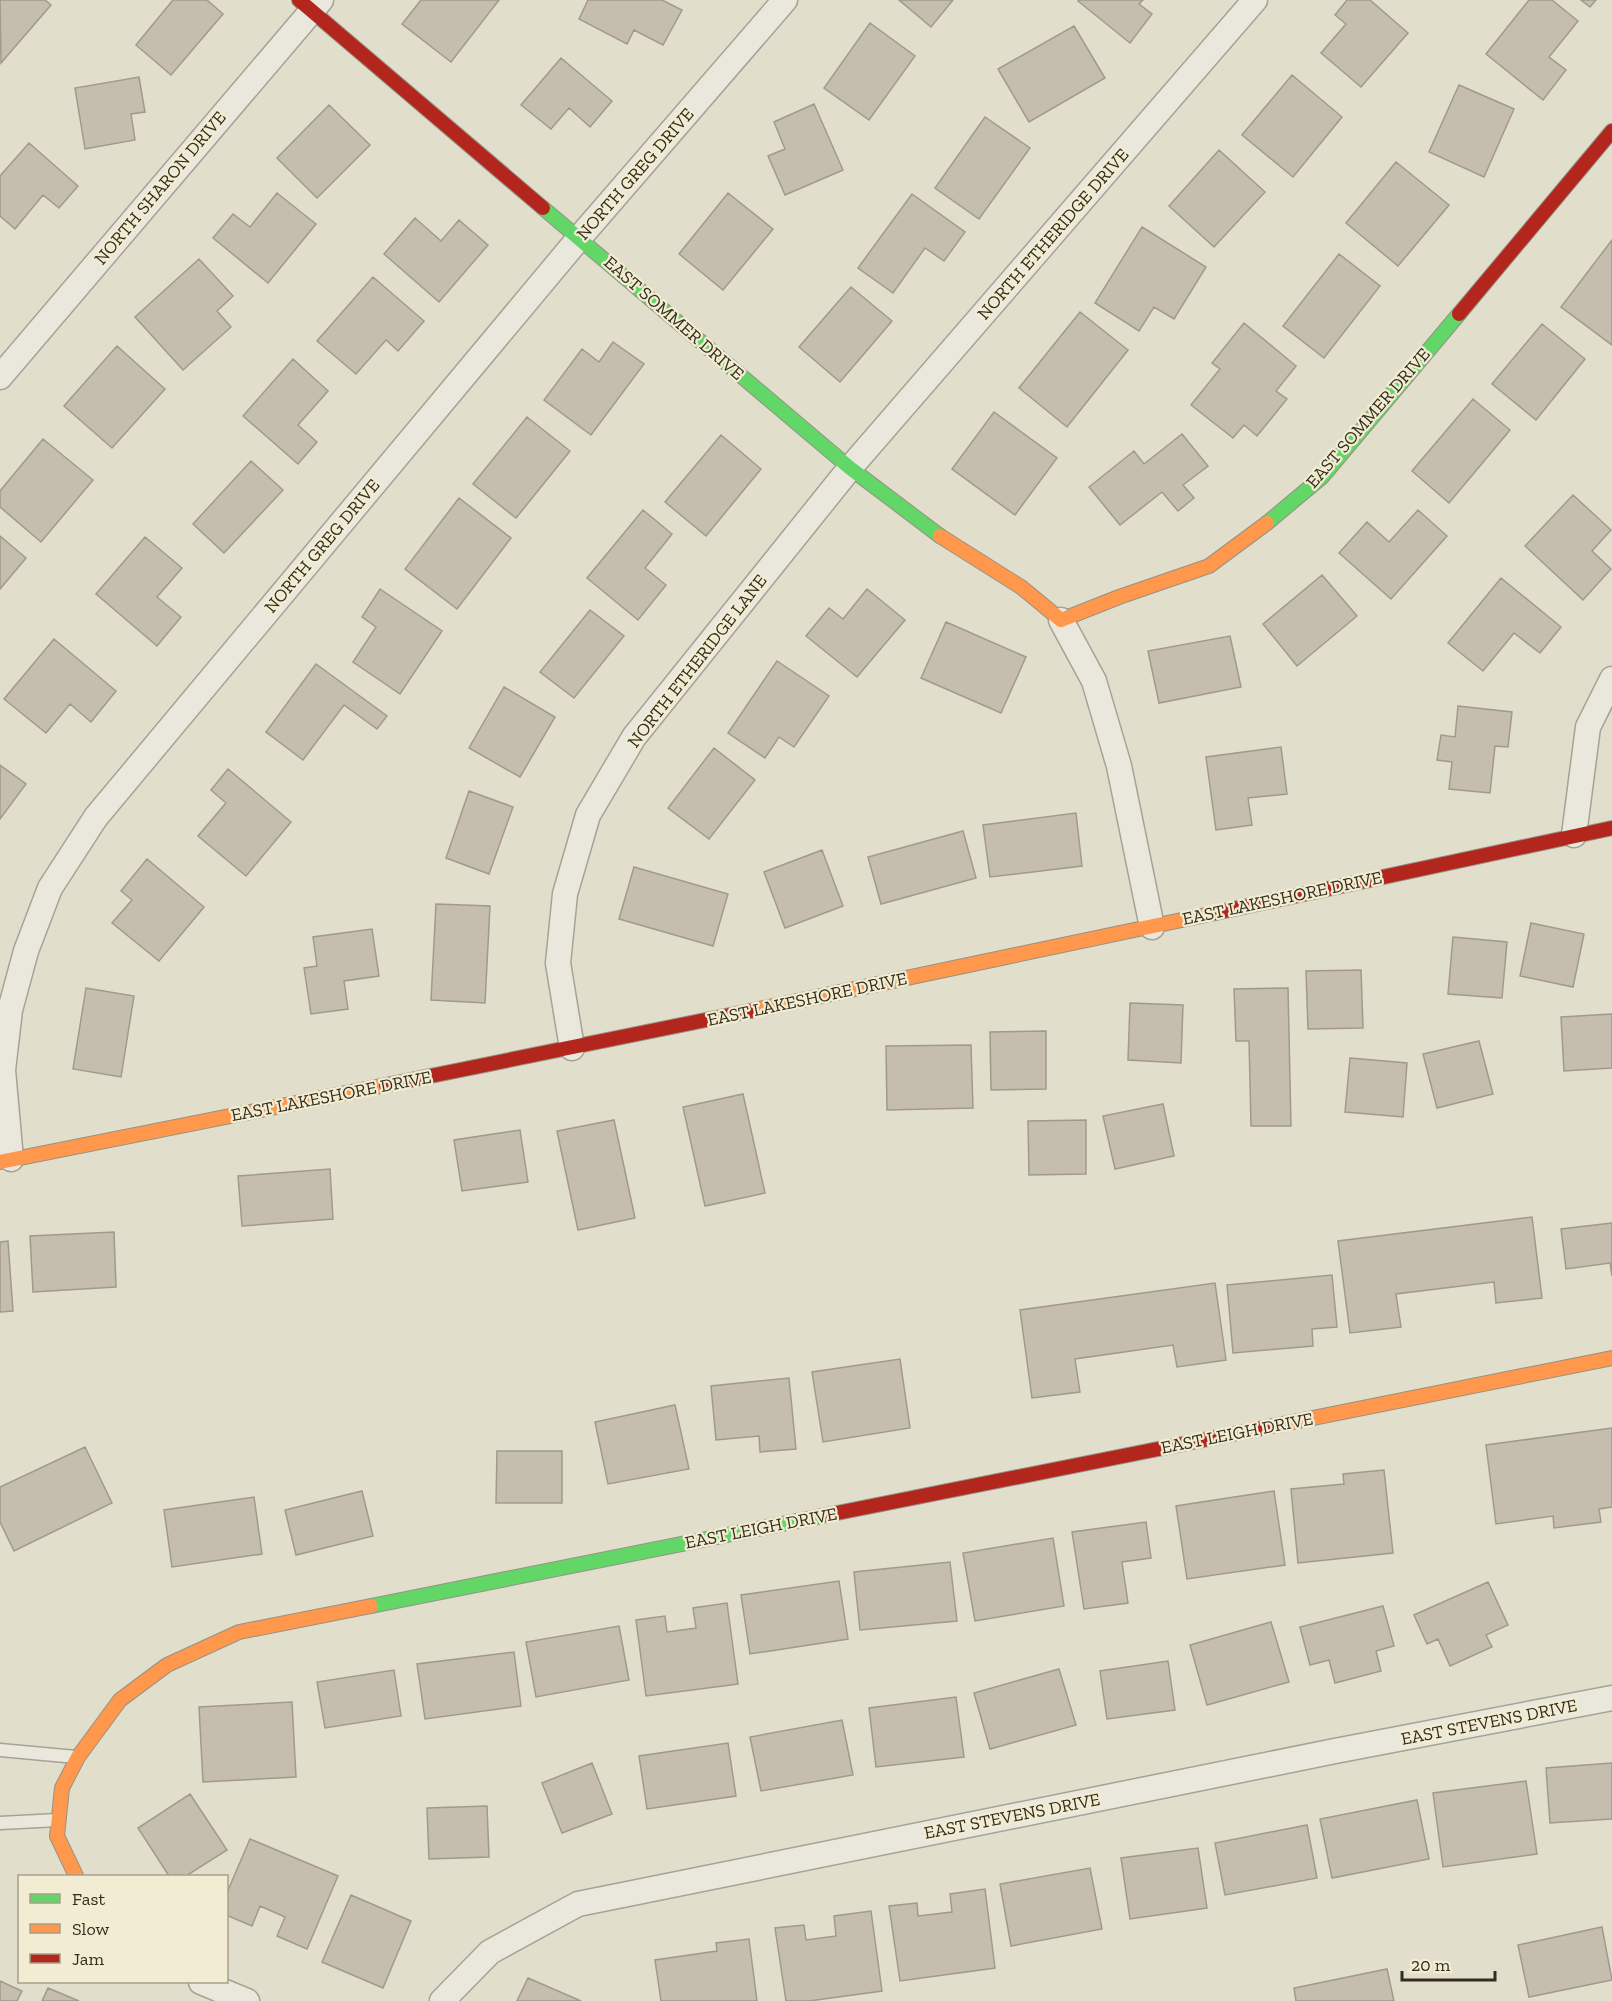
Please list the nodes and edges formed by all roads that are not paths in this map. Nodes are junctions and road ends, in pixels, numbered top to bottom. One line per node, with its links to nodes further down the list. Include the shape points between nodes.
1 (785, 0): 5 (street, NORTH GREG DRIVE)
2 (1255, 0): 7 (street, NORTH ETHERIDGE DRIVE)
3 (311, 4): 5 (street, EAST SOMMER DRIVE); 6 (street, NORTH SHARON DRIVE)
4 (1612, 131): 8 (street, EAST SOMMER DRIVE, via 1322,477 1209,566)
5 (580, 237): 7 (street, EAST SOMMER DRIVE); 14 (street, NORTH GREG DRIVE, via 96,817 50,888 26,951 10,1010 3,1070)
6 (0, 377)
7 (850, 468): 8 (street, EAST SOMMER DRIVE, via 938,535 1021,587); 13 (street, NORTH ETHERIDGE LANE, via 634,737 588,815 565,894 558,963)
8 (1061, 620): 12 (street, EAST SOMMER DRIVE, via 1094,681 1119,766)
9 (1612, 679): 11 (street, via 1588,727)
10 (1612, 828): 11 (street, EAST LAKESHORE DRIVE)
11 (1574, 835): 12 (street, EAST LAKESHORE DRIVE)
12 (1152, 927): 13 (street, EAST LAKESHORE DRIVE)
13 (572, 1048): 14 (street, EAST LAKESHORE DRIVE)
14 (6, 1161)
15 (1612, 1359): 18 (street, EAST LEIGH DRIVE, via 240,1632 167,1665 120,1700)
16 (1612, 1698): 24 (street, EAST STEVENS DRIVE, via 578,1904 490,1952)
17 (0, 1750): 18 (lane)
18 (78, 1757): 19 (street, EAST LEIGH DRIVE, via 62,1788)
19 (59, 1820): 20 (lane); 21 (street, EAST LEIGH DRIVE, via 57,1836)
20 (0, 1823)
21 (75, 1875)
22 (203, 1983): 23 (street)
23 (248, 2001)
24 (442, 2001)

